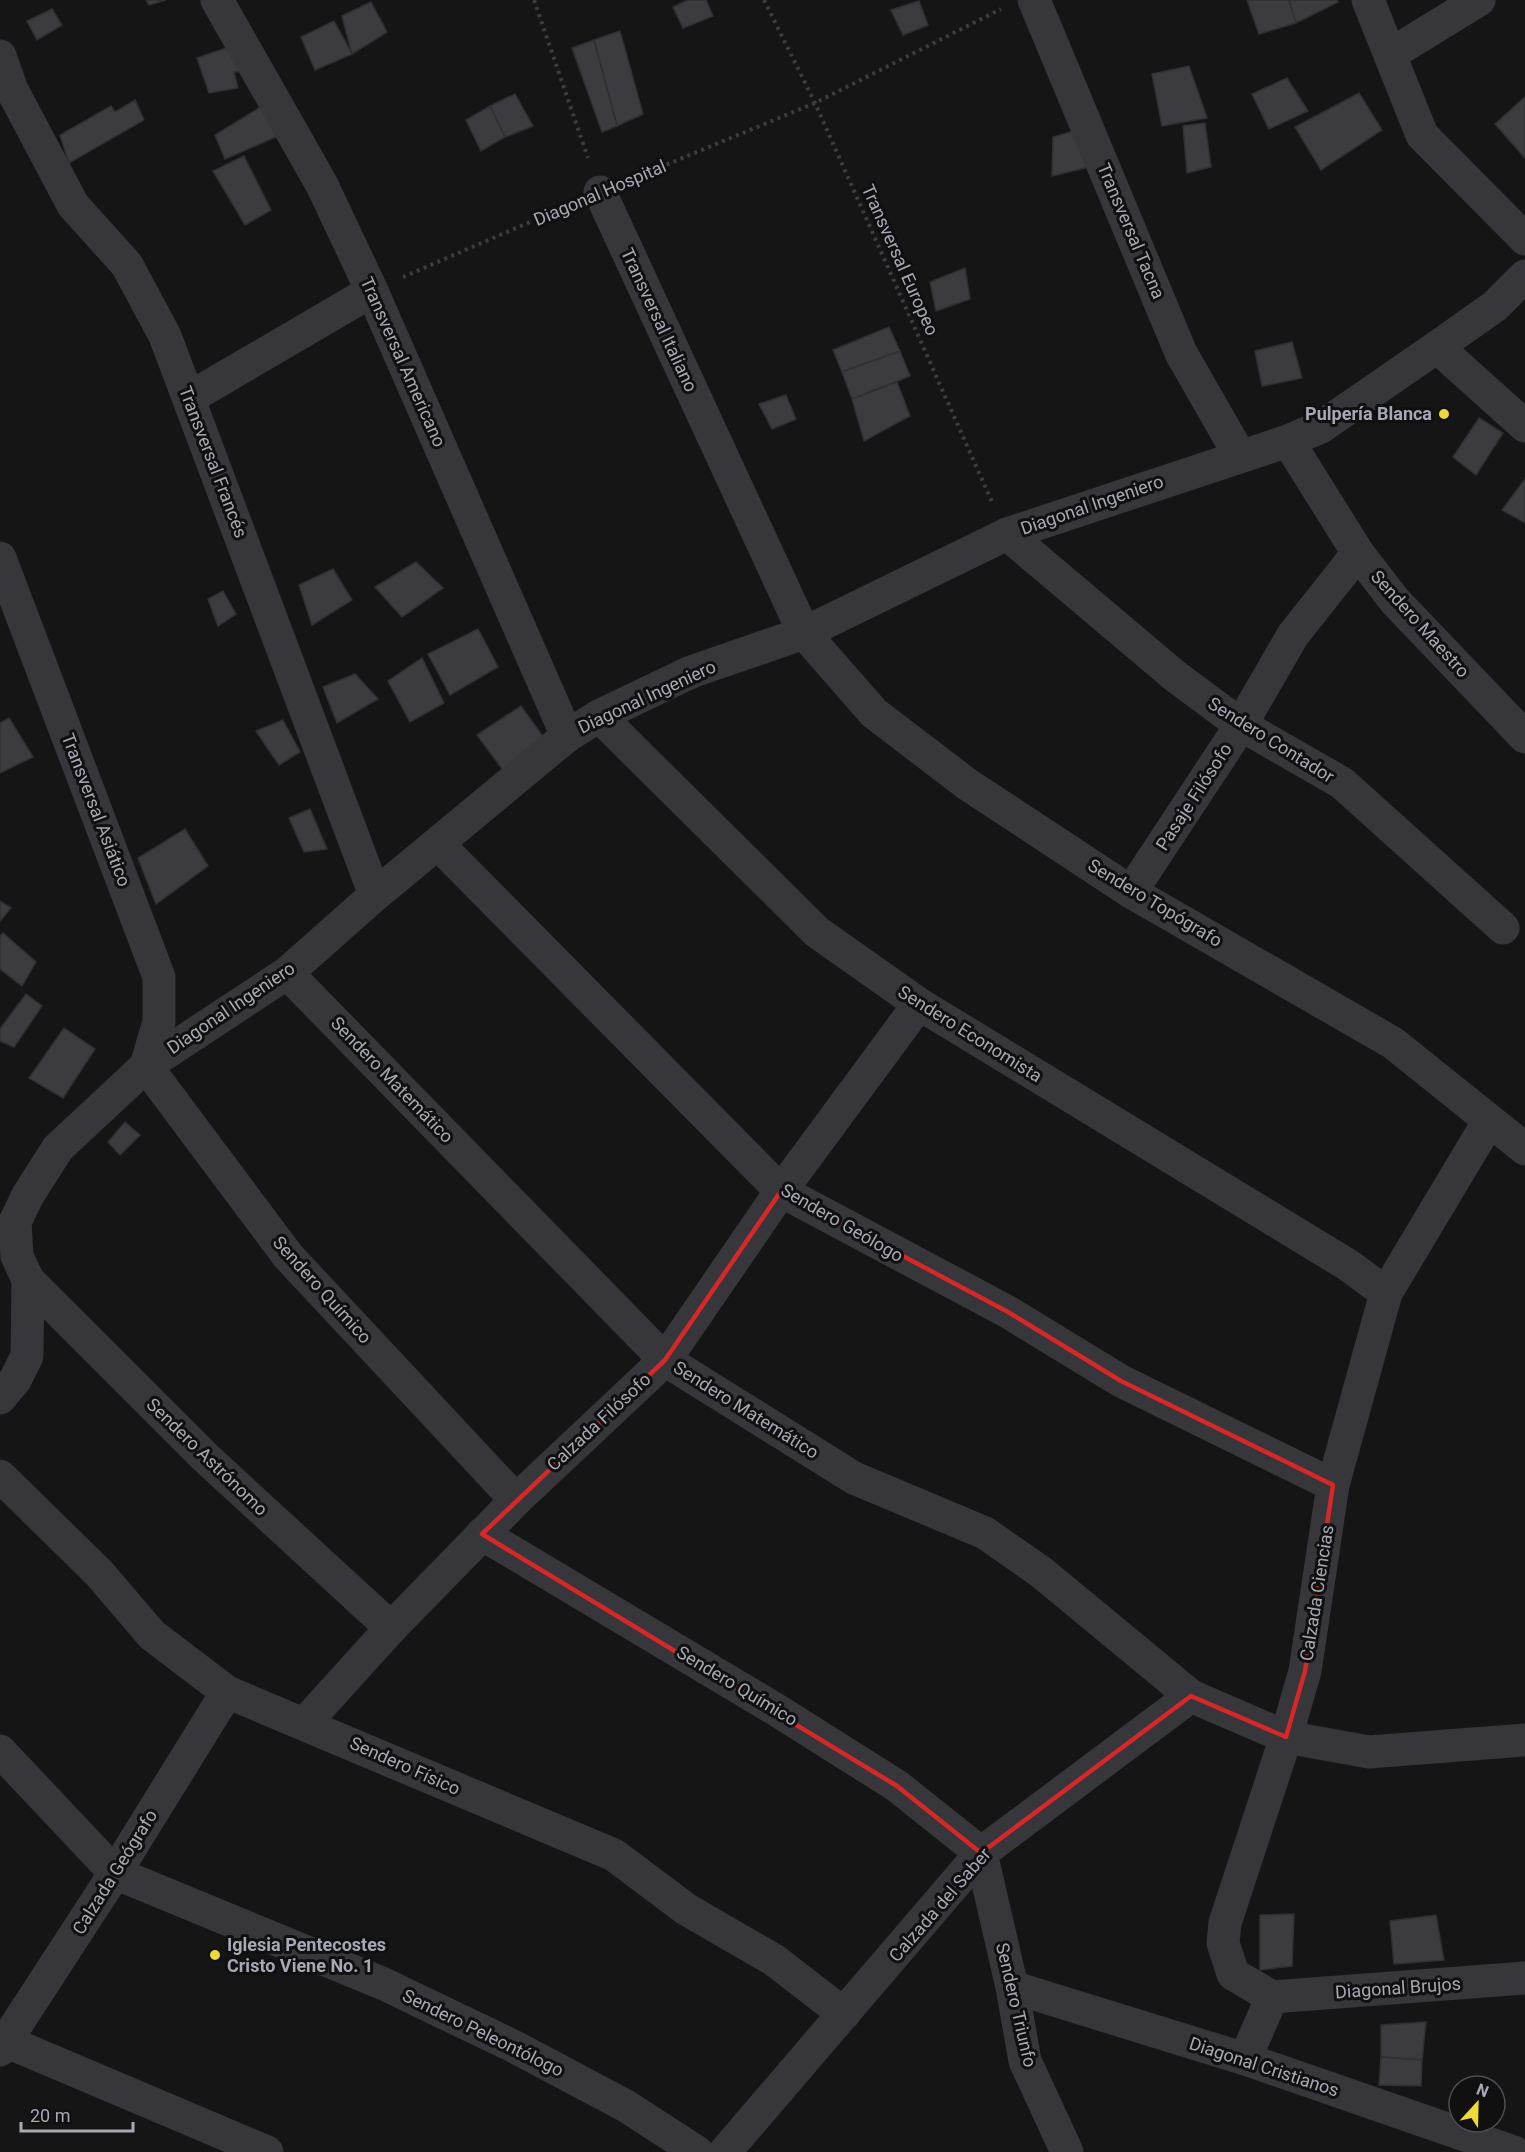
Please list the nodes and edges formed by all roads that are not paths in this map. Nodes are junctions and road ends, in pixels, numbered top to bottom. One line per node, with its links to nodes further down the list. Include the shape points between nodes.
1 (217, 0): 10 (street, Transversal Americano, via 322,185)
2 (1368, 0): 5 (street)
3 (1479, 0): 5 (street)
4 (1021, 3): 15 (street, Transversal Tacna, via 1181,353)
5 (1391, 54): 8 (street, via 1422,135)
6 (0, 56): 12 (street, Transversal Francés, via 12,90 73,205 127,265 165,336)
7 (600, 192): 19 (street, Transversal Italiano)
8 (1525, 239)
9 (1525, 276): 11 (street, Diagonal Ingeniero, via 1495,306)
10 (372, 291): 12 (street); 22 (street, Transversal Americano)
11 (1437, 347): 13 (street); 14 (street, Diagonal Ingeniero, via 1321,428)
12 (189, 398): 26 (street, Transversal Francés)
13 (1525, 426)
14 (1288, 441): 15 (street, Diagonal Ingeniero); 17 (street, Sendero Maestro)
15 (1239, 456): 16 (street, Diagonal Ingeniero)
16 (1007, 534): 19 (street, Diagonal Ingeniero); 21 (street, Sendero Contador, via 1174,676)
17 (1358, 553): 21 (street, Pasaje Filósofo, via 1293,635); 23 (street, Sendero Maestro, via 1395,601)
18 (0, 558): 30 (street, Transversal Asiático, via 159,977 159,1022)
19 (804, 633): 20 (street, Diagonal Ingeniero, via 691,672); 25 (street, Sendero Topógrafo, via 874,713 967,784)
20 (598, 716): 22 (street, Diagonal Ingeniero); 29 (street, Sendero Economista, via 817,932)
21 (1241, 725): 25 (street, Pasaje Filósofo); 27 (street, Sendero Contador, via 1342,783)
22 (567, 735): 24 (street, Diagonal Ingeniero)
23 (1525, 737)
24 (438, 844): 26 (street, Diagonal Ingeniero); 33 (street, Sendero Geólogo)
25 (1131, 892): 31 (street, Sendero Topógrafo, via 1393,1043)
26 (375, 895): 28 (street, Diagonal Ingeniero)
27 (1503, 928)
28 (287, 973): 30 (street, Diagonal Ingeniero); 36 (street, Sendero Matemático)
29 (919, 1004): 33 (street, Calzada Filósofo); 35 (street, Sendero Economista, via 1348,1265)
30 (146, 1066): 34 (street, Diagonal Ingeniero, via 58,1148 28,1195 15,1222 17,1256); 40 (street, Sendero Químico, via 288,1256)
31 (1489, 1121): 32 (street, Sendero Topógrafo); 35 (street, Calzada Ciencias)
32 (1525, 1149)
33 (781, 1191): 36 (street, Calzada Filósofo); 39 (street, Sendero Geólogo, via 1008,1312 1121,1381)
34 (28, 1280): 37 (street, Diagonal Ingeniero, via 27,1356); 42 (street, Sendero Astrónomo, via 206,1458)
35 (1386, 1293): 39 (street, Calzada Ciencias)
36 (665, 1360): 40 (street, Calzada Filósofo); 44 (street, Sendero Matemático, via 854,1478 984,1533 1041,1572)
37 (0, 1398)
38 (0, 1476): 43 (street, Sendero Físico, via 99,1574 152,1635)
39 (1334, 1485): 46 (street, Calzada Ciencias, via 1305,1671)
40 (516, 1500): 41 (street, Calzada Filósofo)
41 (482, 1534): 42 (street, Calzada Filósofo); 49 (street, Sendero Químico, via 879,1774)
42 (391, 1628): 45 (street, Calzada Filósofo)
43 (227, 1692): 45 (street, Sendero Físico); 50 (street, Calzada Geógrafo)
44 (1191, 1696): 46 (street, Sendero Matemático); 49 (street, Calzada del Saber)
45 (304, 1723): 54 (street, Sendero Físico, via 615,1855 686,1909 774,1960)
46 (1286, 1737): 47 (street, Sendero Matemático, via 1369,1752); 53 (street, Calzada Ciencias, via 1225,1923 1223,1942 1233,1974)
47 (1525, 1740)
48 (0, 1751): 50 (street, Sendero Peleontólogo)
49 (981, 1853): 52 (street, Sendero Triunfo); 54 (street, Calzada del Saber)
50 (115, 1874): 55 (street, Calzada Geógrafo); 59 (street, Sendero Peleontólogo, via 384,1984 616,2101)
51 (1525, 1978): 53 (street, Diagonal Brujos)
52 (1012, 1987): 56 (street, Diagonal Cristianos); 60 (street, Sendero Triunfo, via 1024,2061)
53 (1272, 1997): 56 (street)
54 (844, 2014): 57 (street, Calzada del Saber)
55 (2, 2043): 58 (street)
56 (1245, 2059): 61 (street, Diagonal Cristianos)
57 (743, 2145)
58 (267, 2152)
59 (697, 2152)
60 (1067, 2152)
61 (1514, 2152)

